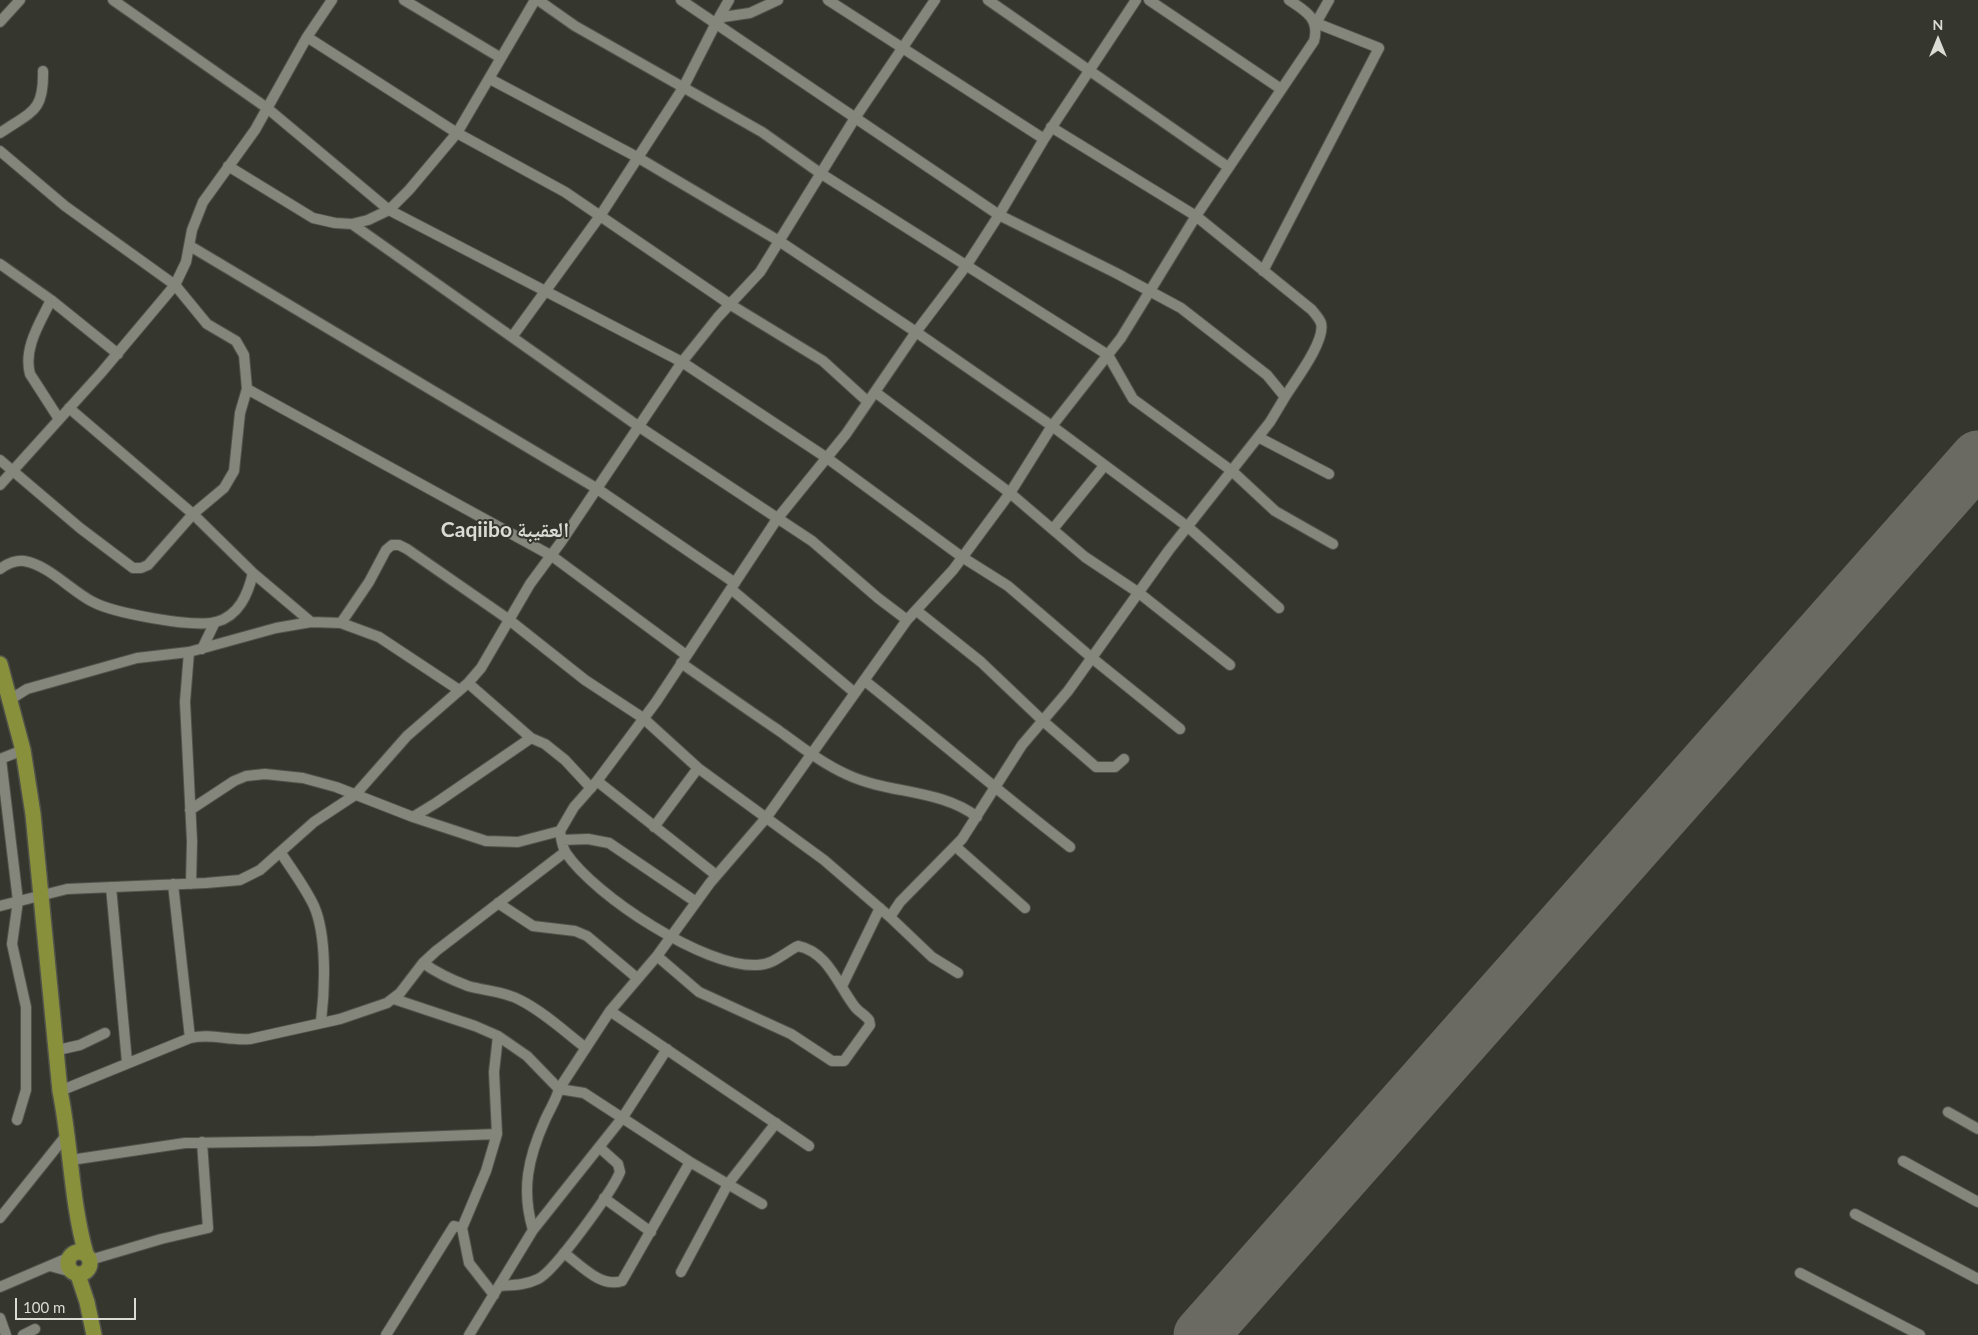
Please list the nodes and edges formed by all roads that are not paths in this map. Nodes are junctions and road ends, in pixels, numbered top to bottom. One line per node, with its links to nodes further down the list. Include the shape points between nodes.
1 (20, 0): 16 (street)
2 (113, 0): 27 (street)
3 (332, 0): 19 (street)
4 (404, 0): 21 (street)
5 (537, 0): 21 (street); 25 (street, via 575,26)
6 (682, 0): 17 (street)
7 (729, 0): 17 (street)
8 (778, 0): 17 (street, via 750,13 723,17)
9 (828, 0): 20 (street)
10 (935, 0): 20 (street)
11 (988, 0): 23 (street)
12 (1136, 0): 23 (street)
13 (1148, 0): 26 (street)
14 (1289, 0): 18 (street, via 1305,10)
15 (1329, 0): 18 (street)
16 (0, 22)
17 (716, 23): 25 (street); 28 (street)
18 (1316, 23): 26 (street, via 1314,41); 47 (street, via 1379,48)
19 (307, 36): 27 (street); 31 (street)
20 (902, 48): 28 (street); 32 (street)
21 (501, 58): 24 (street)
22 (43, 71): 30 (street, via 41,101)
23 (1088, 71): 29 (street); 36 (street)
24 (490, 78): 31 (street); 34 (street)
25 (683, 88): 34 (street); 37 (street, via 762,132)
26 (1281, 89): 36 (street)
27 (267, 108): 35 (street); 38 (street)
28 (855, 118): 37 (street); 39 (street)
29 (1051, 127): 32 (street); 41 (street)
30 (0, 133)
31 (457, 133): 38 (street); 40 (street, via 566,192)
32 (1044, 139): 39 (street)
33 (0, 151): 48 (street, via 65,206)
34 (637, 156): 40 (street); 43 (street)
35 (228, 166): 42 (street, via 314,218); 44 (street, via 196,216)
36 (1228, 167): 41 (street)
37 (820, 172): 43 (street); 46 (street)
38 (389, 210): 42 (street); 50 (street)
39 (999, 215): 46 (street); 49 (street)
40 (600, 216): 50 (street); 52 (street)
41 (1196, 216): 47 (street); 49 (street)
42 (352, 224): 54 (street)
43 (779, 241): 52 (street, via 760,272); 53 (street)
44 (190, 246): 48 (street); 74 (street)
45 (0, 264): 51 (street)
46 (966, 266): 53 (street); 56 (street)
47 (1263, 271): 60 (street, via 1312,310 1321,324 1312,353)
48 (175, 285): 55 (street); 58 (street, via 207,324 227,334 241,348)
49 (1149, 290): 56 (street); 60 (street, via 1181,308 1245,356)
50 (545, 291): 54 (street); 57 (street)
51 (51, 300): 55 (street); 63 (street, via 32,340 28,366)
52 (731, 305): 57 (street); 61 (street, via 823,362)
53 (916, 332): 59 (street); 65 (street)
54 (512, 337): 64 (street)
55 (118, 354): 62 (street)
56 (1108, 355): 65 (street); 71 (street, via 1132,399)
57 (682, 362): 64 (street); 67 (street)
58 (247, 388): 76 (street, via 240,414 234,471 224,488); 81 (street)
59 (876, 392): 61 (street); 75 (street)
60 (1285, 397): 66 (street)
61 (868, 402): 67 (street)
62 (69, 408): 63 (street); 76 (street)
63 (59, 419): 70 (street)
64 (638, 426): 74 (street); 77 (street)
65 (1052, 426): 69 (street); 75 (street)
66 (1258, 437): 71 (street); 72 (street)
67 (827, 458): 77 (street); 82 (street)
68 (0, 460): 70 (street)
69 (1104, 466): 78 (street); 79 (street)
70 (12, 469): 73 (street); 76 (street, via 80,528 133,568 148,565)
71 (1232, 471): 78 (street); 80 (street, via 1275,511)
72 (1329, 474)
73 (0, 485)
74 (596, 488): 81 (street); 85 (street)
75 (1010, 493): 79 (street); 82 (street)
76 (193, 514): 84 (street)
77 (777, 519): 85 (street); 90 (street, via 812,541)
78 (1188, 527): 86 (street); 87 (street)
79 (1053, 529): 86 (street, via 1085,557)
80 (1333, 544)
81 (552, 556): 89 (street); 97 (street)
82 (962, 557): 88 (street); 96 (street, via 1008,586)
83 (0, 569): 91 (street, via 7,564 26,561 95,603 156,619)
84 (253, 573): 91 (street, via 243,602); 92 (street)
85 (733, 586): 97 (street); 103 (street)
86 (1139, 593): 96 (street); 99 (street)
87 (1279, 608)
88 (917, 611): 90 (street); 106 (street, via 981,662)
89 (508, 619): 93 (street, via 414,553 392,545); 101 (street, via 481,668); 105 (street, via 585,680)
90 (907, 620): 100 (street)
91 (216, 622): 94 (street)
92 (312, 622): 93 (street); 94 (street, via 276,628)
93 (341, 623): 102 (street, via 379,637)
94 (202, 649): 95 (street)
95 (189, 652): 104 (street, via 125,661 27,689); 118 (street, via 185,702)
96 (1092, 658): 106 (street); 107 (street)
97 (684, 659): 105 (street); 110 (street)
98 (0, 664): 104 (highway)
99 (1230, 665)
100 (865, 681): 103 (street); 115 (street, via 950,748)
101 (468, 683): 102 (street); 108 (street)
102 (458, 690): 116 (street, via 406,736)
103 (855, 693): 110 (street)
104 (10, 699): 109 (highway)
105 (643, 718): 113 (street); 114 (street)
106 (1042, 721): 112 (street, via 1096,767 1115,767); 115 (street)
107 (1180, 729)
108 (530, 738): 114 (street, via 545,744); 119 (street, via 436,804)
109 (23, 750): 111 (street); 133 (highway)
110 (813, 755): 120 (street, via 871,785 945,801); 121 (street)
111 (0, 759): 117 (street)
112 (1124, 759)
113 (698, 768): 121 (street); 123 (street)
114 (594, 785): 123 (street); 124 (street, via 574,808)
115 (994, 788): 120 (street); 126 (street)
116 (355, 795): 118 (street, via 303,778 264,774 234,781); 119 (street); 128 (street, via 314,822)
117 (8, 809): 122 (street); 134 (street)
118 (190, 810): 131 (street)
119 (413, 816): 124 (street, via 478,839 496,842)
120 (977, 817): 125 (street)
121 (766, 818): 129 (street); 138 (street, via 811,849)
122 (0, 820)
123 (654, 827): 129 (street)
124 (561, 836): 127 (street); 135 (street, via 609,843)
125 (955, 846): 139 (street); 140 (street, via 900,902)
126 (1070, 847)
127 (565, 852): 136 (street); 141 (street, via 598,887)
128 (281, 853): 131 (street, via 246,878); 149 (street, via 307,892 320,927)
129 (716, 876): 135 (street)
130 (173, 884): 131 (street); 132 (street); 152 (street)
131 (191, 884)
132 (111, 887): 133 (street, via 67,889); 156 (street)
133 (42, 895): 134 (street); 155 (highway)
134 (18, 901): 137 (street); 161 (street, via 12,944 26,1007 27,1046 26,1090)
135 (696, 902): 141 (street)
136 (498, 903): 143 (street); 145 (street, via 533,926 574,931 587,936)
137 (0, 906)
138 (880, 908): 140 (street); 146 (street)
139 (1025, 908)
140 (890, 917): 144 (street, via 932,957)
141 (671, 935): 142 (street); 146 (street, via 698,952 742,965 759,966 798,946 806,948 816,954)
142 (657, 956): 145 (street); 146 (street, via 699,992 791,1034 839,1063 844,1062 870,1025)
143 (423, 963): 147 (street); 153 (street, via 468,986 520,1000)
144 (958, 973)
145 (637, 978): 148 (street)
146 (842, 986)
147 (394, 999): 149 (street, via 340,1019); 151 (street)
148 (610, 1011): 153 (street); 154 (street)
149 (321, 1022): 152 (street, via 250,1039 205,1034)
150 (106, 1033): 155 (street, via 80,1046)
151 (498, 1036): 157 (street, via 527,1056); 165 (street, via 494,1072)
152 (190, 1038): 156 (street)
153 (586, 1048): 157 (street)
154 (667, 1049): 160 (street); 162 (street)
155 (58, 1050): 158 (highway)
156 (127, 1062): 158 (street)
157 (559, 1089): 160 (street, via 584,1093); 179 (street, via 536,1141 528,1170 526,1196)
158 (60, 1091): 164 (highway)
159 (1948, 1112): 163 (street)
160 (623, 1117): 168 (street); 171 (street)
161 (17, 1120)
162 (776, 1123): 167 (street); 172 (street)
163 (1978, 1129)
164 (69, 1132): 169 (highway); 177 (street)
165 (497, 1134): 166 (street); 178 (street, via 486,1171)
166 (202, 1142): 169 (street); 182 (street, via 208,1228)
167 (809, 1146)
168 (599, 1147): 173 (street, via 618,1164 620,1172); 179 (street)
169 (71, 1160): 182 (highway)
170 (1903, 1161): 174 (street)
171 (690, 1162): 172 (street); 180 (street)
172 (728, 1184): 175 (street); 184 (street)
173 (604, 1198): 180 (street); 181 (street)
174 (1978, 1202)
175 (762, 1204)
176 (1855, 1214): 186 (street)
177 (0, 1218)
178 (462, 1228): 188 (street, via 469,1263); 194 (street, via 454,1226 450,1229)
179 (533, 1230): 188 (street)
180 (651, 1232): 181 (street, via 622,1281 614,1284 603,1281)
181 (564, 1253): 188 (street, via 539,1279)
182 (80, 1263): 183 (street); 183 (street); 191 (highway)
183 (50, 1266): 187 (street)
184 (681, 1272)
185 (1800, 1273): 196 (street)
186 (1978, 1279)
187 (0, 1287)
188 (497, 1290): 195 (street)
189 (0, 1318): 192 (street)
190 (35, 1328): 193 (street)
191 (91, 1334)
192 (6, 1335)
193 (23, 1335)
194 (386, 1335)
195 (469, 1335)
196 (1920, 1335)

